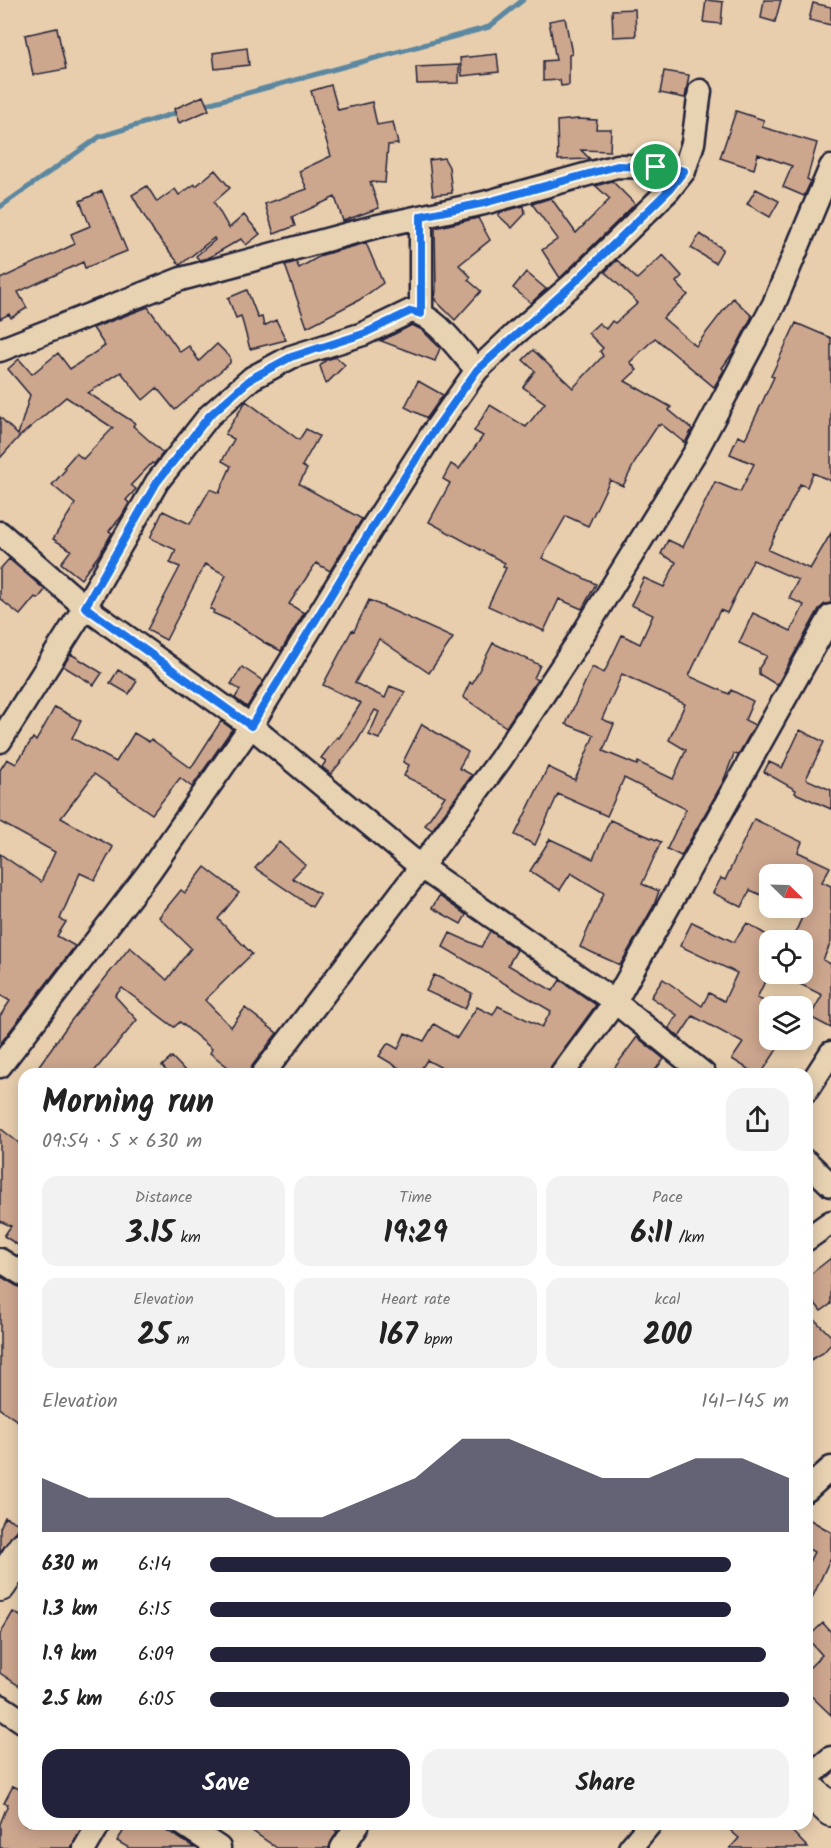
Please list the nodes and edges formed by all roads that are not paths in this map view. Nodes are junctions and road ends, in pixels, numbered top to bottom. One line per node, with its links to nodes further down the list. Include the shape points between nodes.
1 (700, 91): 3 (street, via 693,143)
2 (831, 166): 13 (street, via 774,304 696,451 500,760)
3 (684, 171): 4 (street, via 617,166); 7 (street, via 573,284)
4 (421, 216): 5 (street); 6 (street, via 181,279)
5 (421, 314): 7 (street, via 433,321); 9 (street, via 411,311 363,334 291,357 252,378 209,416 157,482)
6 (0, 350)
7 (477, 370): 11 (street, via 370,531)
8 (0, 533): 9 (street)
9 (85, 607): 11 (street); 12 (street)
10 (831, 616): 14 (street)
11 (251, 726): 13 (street); 16 (street, via 149,872)
12 (0, 741)
13 (421, 867): 14 (street); 17 (street)
14 (615, 1002): 18 (street); 19 (street)
15 (831, 1053): 20 (street)
16 (0, 1066)
17 (268, 1068)
18 (566, 1068)
19 (697, 1068)
20 (813, 1081)
21 (813, 1168): 22 (street)
22 (831, 1185)
23 (831, 1222): 24 (street)
24 (813, 1235)
25 (0, 1260): 26 (street)
26 (18, 1271)
27 (831, 1468): 28 (street)
28 (813, 1484)
29 (18, 1558): 30 (street)
30 (0, 1586)
31 (0, 1706): 32 (street)
32 (18, 1718)
33 (831, 1758): 34 (street)
34 (813, 1773)
35 (813, 1794): 36 (street)
36 (831, 1810)
37 (95, 1830): 41 (street)
38 (192, 1830): 42 (street)
39 (354, 1830): 43 (street)
40 (645, 1830): 44 (street)
41 (84, 1848)
42 (219, 1848)
43 (342, 1848)
44 (630, 1848)

